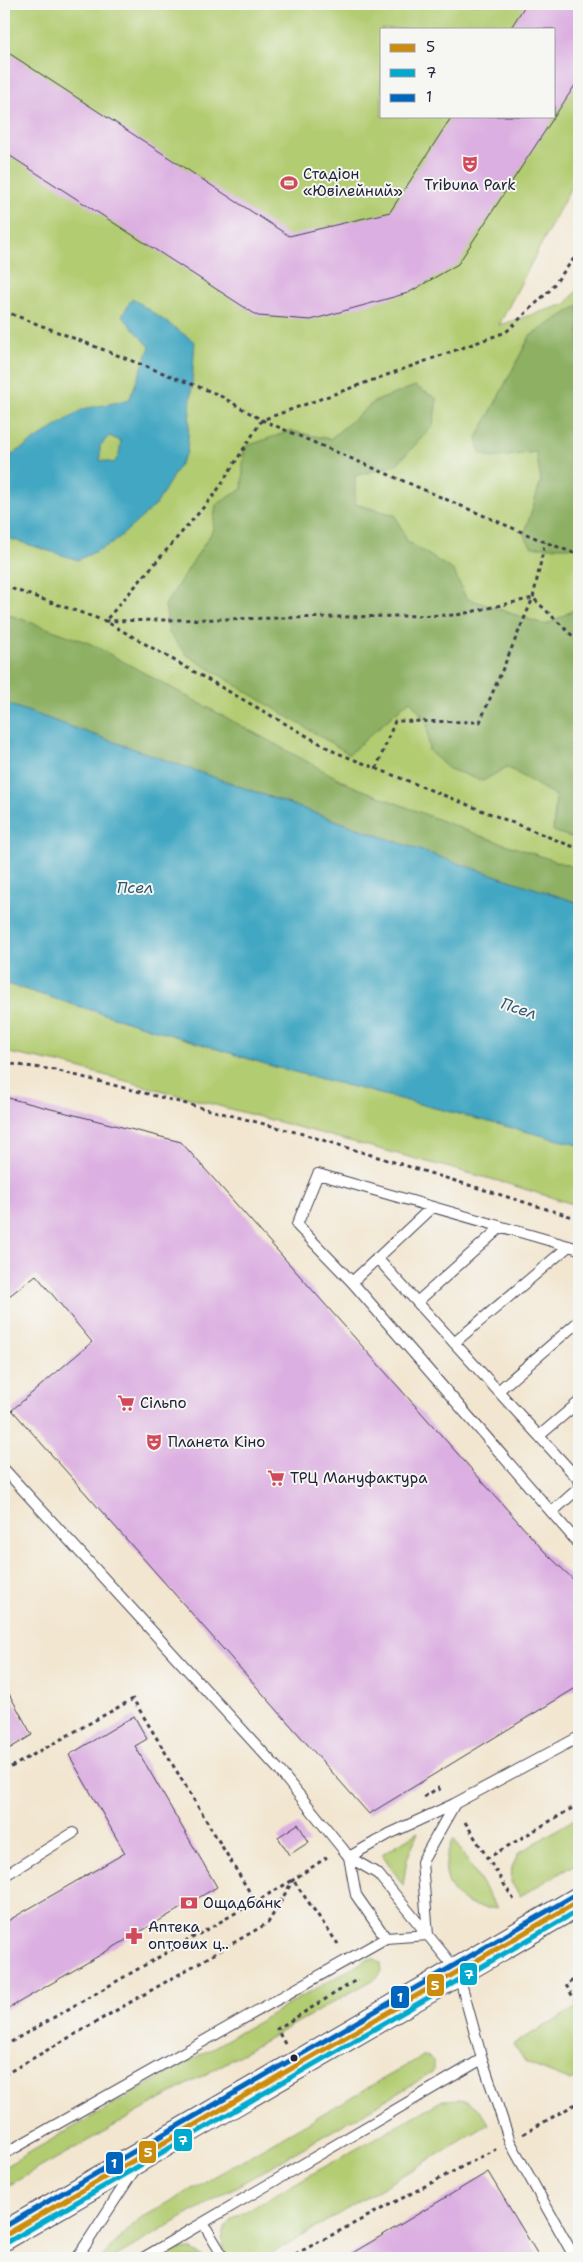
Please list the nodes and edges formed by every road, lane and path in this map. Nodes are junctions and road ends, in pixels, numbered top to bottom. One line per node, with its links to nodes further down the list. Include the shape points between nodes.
1 (579, 252): 3 (path, via 549,291 506,332)
2 (4, 311): 3 (path, via 217,394)
3 (262, 420): 4 (path); 8 (path, via 215,494)
4 (545, 542): 5 (path); 7 (path)
5 (579, 555)
6 (4, 586): 8 (path)
7 (533, 598): 8 (path, via 457,615); 9 (path); 10 (path, via 480,722 395,721)
8 (105, 621): 10 (path, via 335,752)
9 (579, 642)
10 (376, 768): 11 (path)
11 (579, 848)
12 (4, 1063): 14 (path, via 55,1070 303,1134)
13 (431, 1208): 15 (lane); 18 (lane); 19 (lane, via 318,1174 297,1225)
14 (579, 1219)
15 (501, 1227): 16 (lane); 20 (lane)
16 (569, 1246): 17 (lane); 22 (lane)
17 (579, 1249)
18 (377, 1258): 19 (lane); 20 (lane)
19 (352, 1282): 29 (lane)
20 (417, 1302): 22 (lane)
21 (579, 1321): 23 (lane)
22 (454, 1343): 23 (lane)
23 (498, 1391): 25 (lane)
24 (579, 1402): 25 (lane)
25 (539, 1436): 27 (lane)
26 (4, 1469): 36 (lane, via 278,1770)
27 (579, 1480)
28 (579, 1488): 29 (lane)
29 (552, 1512): 30 (lane)
30 (579, 1544)
31 (579, 1737): 33 (lane)
32 (4, 1771): 40 (path, via 134,1699)
33 (454, 1804): 36 (lane, via 388,1834); 42 (lane, via 422,1862)
34 (579, 1804): 39 (path, via 486,1859)
35 (73, 1833): 37 (lane)
36 (349, 1857): 42 (lane, via 378,1874); 43 (lane, via 356,1895)
37 (4, 1876)
38 (293, 1880): 40 (path); 44 (path); 52 (path, via 268,1923)
39 (514, 1900)
40 (255, 1901): 49 (path)
41 (579, 1901): 45 (main road)
42 (428, 1935): 43 (lane); 45 (lane)
43 (386, 1938): 55 (lane)
44 (338, 1944)
45 (458, 1972): 50 (lane); 51 (main road)
46 (579, 1976): 48 (path, via 566,1985)
47 (358, 1979): 51 (path, via 277,2029)
48 (579, 2007)
49 (4, 2046)
50 (482, 2059): 54 (lane); 57 (lane)
51 (297, 2066): 56 (main road)
52 (4, 2075)
53 (579, 2102): 54 (path)
54 (510, 2142): 62 (path); 63 (lane)
55 (4, 2154)
56 (145, 2154): 58 (main road); 59 (lane)
57 (202, 2223): 60 (lane); 61 (lane)
58 (4, 2236)
59 (77, 2258)
60 (143, 2258)
61 (224, 2258)
62 (288, 2258)
63 (576, 2258)

